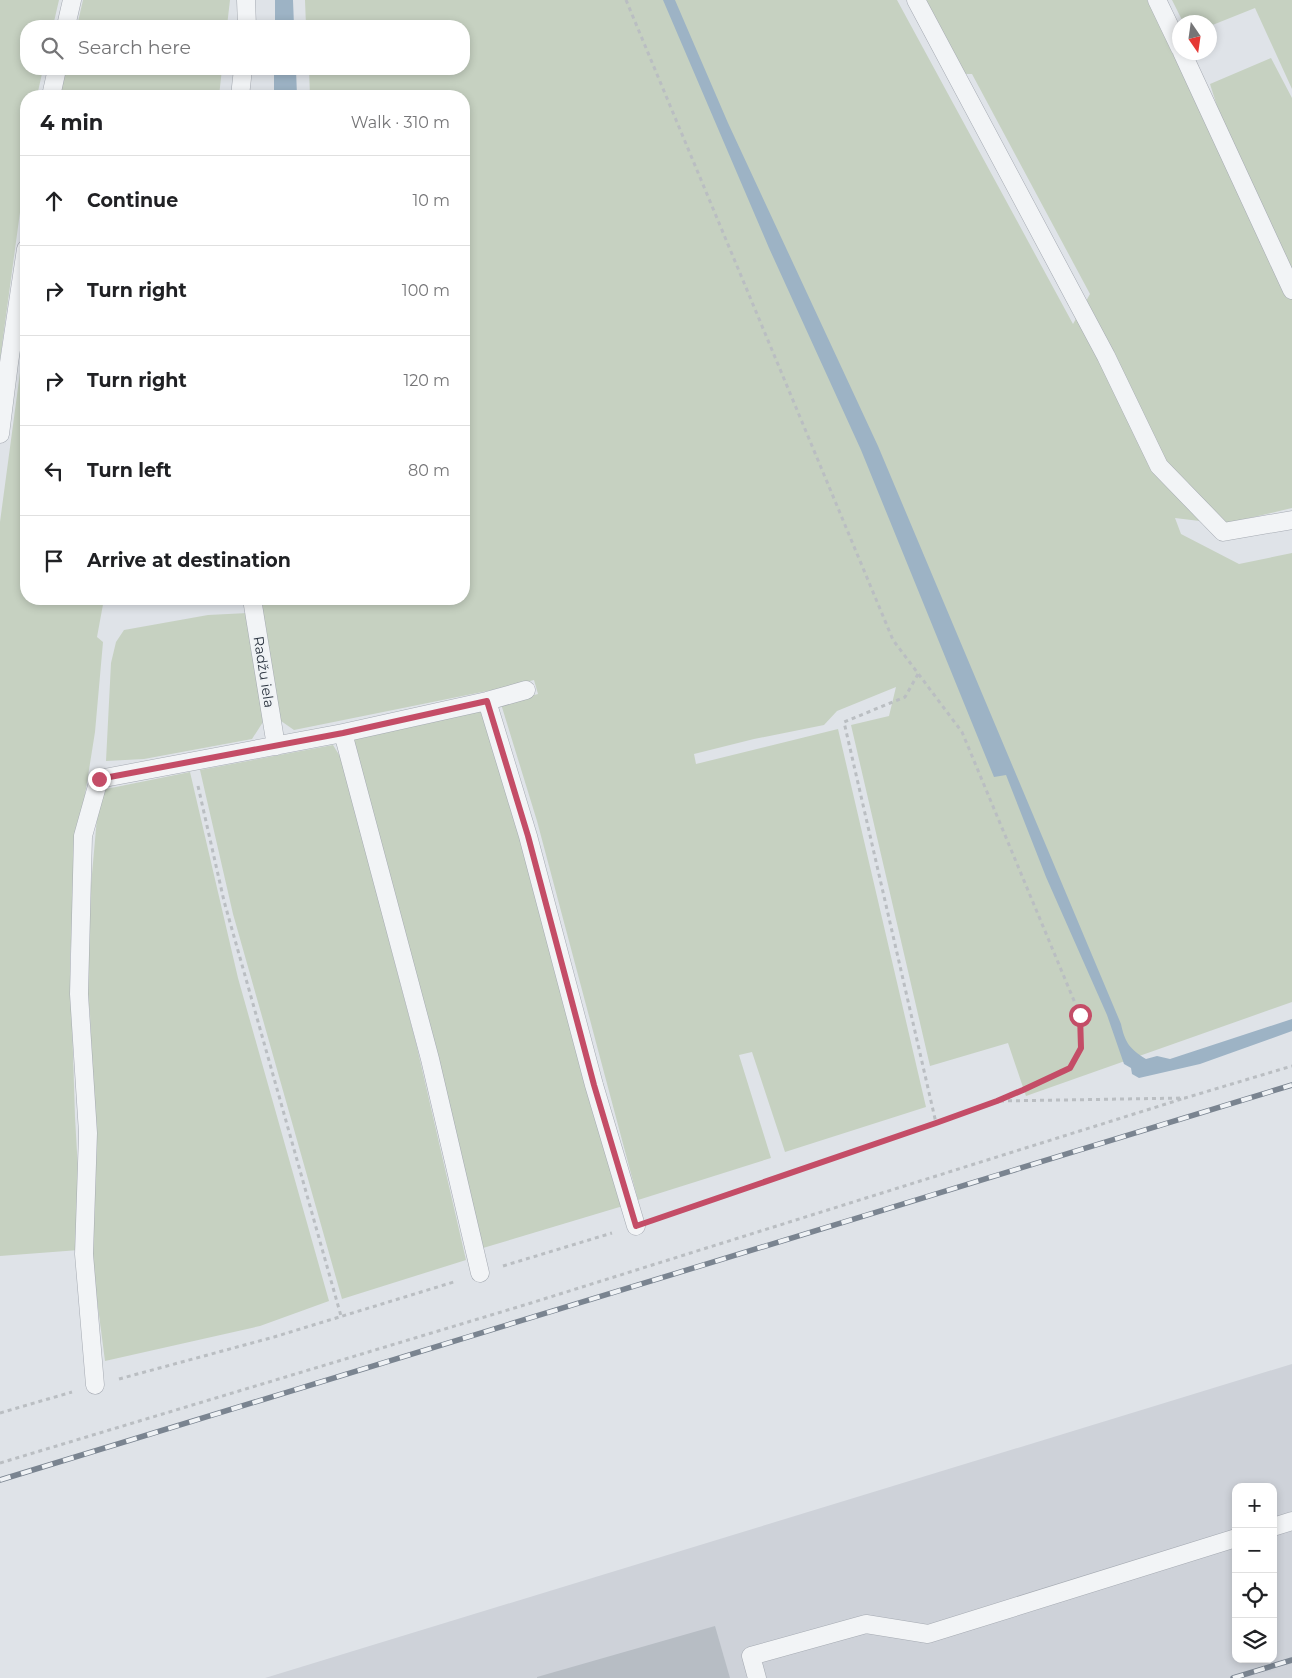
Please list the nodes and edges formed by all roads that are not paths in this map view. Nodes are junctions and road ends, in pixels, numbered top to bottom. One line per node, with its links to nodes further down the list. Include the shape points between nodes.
1 (72, 0): 5 (lane)
2 (246, 0): 6 (lane)
3 (916, 0): 16 (lane, via 1106,356 1159,466 1222,532)
4 (1157, 0): 7 (lane)
5 (67, 20)
6 (247, 20)
7 (1172, 31)
8 (1186, 60): 14 (lane)
9 (56, 75): 11 (lane)
10 (242, 75): 12 (lane)
11 (52, 90)
12 (241, 90)
13 (20, 289): 15 (lane)
14 (1292, 290)
15 (0, 434)
16 (1292, 520)
17 (253, 605): 21 (lane, Radžu iela)
18 (526, 690): 19 (lane)
19 (487, 701): 20 (lane); 22 (lane, via 528,836 594,1085)
20 (343, 733): 21 (lane); 23 (lane, via 430,1059)
21 (276, 746): 24 (lane, via 99,779 90,806 83,836 79,994 88,1133 84,1254)
22 (636, 1226)
23 (480, 1274)
24 (95, 1385)
25 (1292, 1521): 26 (lane)
26 (1277, 1526)
27 (1232, 1539): 28 (lane, via 928,1634 866,1624 751,1656)
28 (757, 1678)

